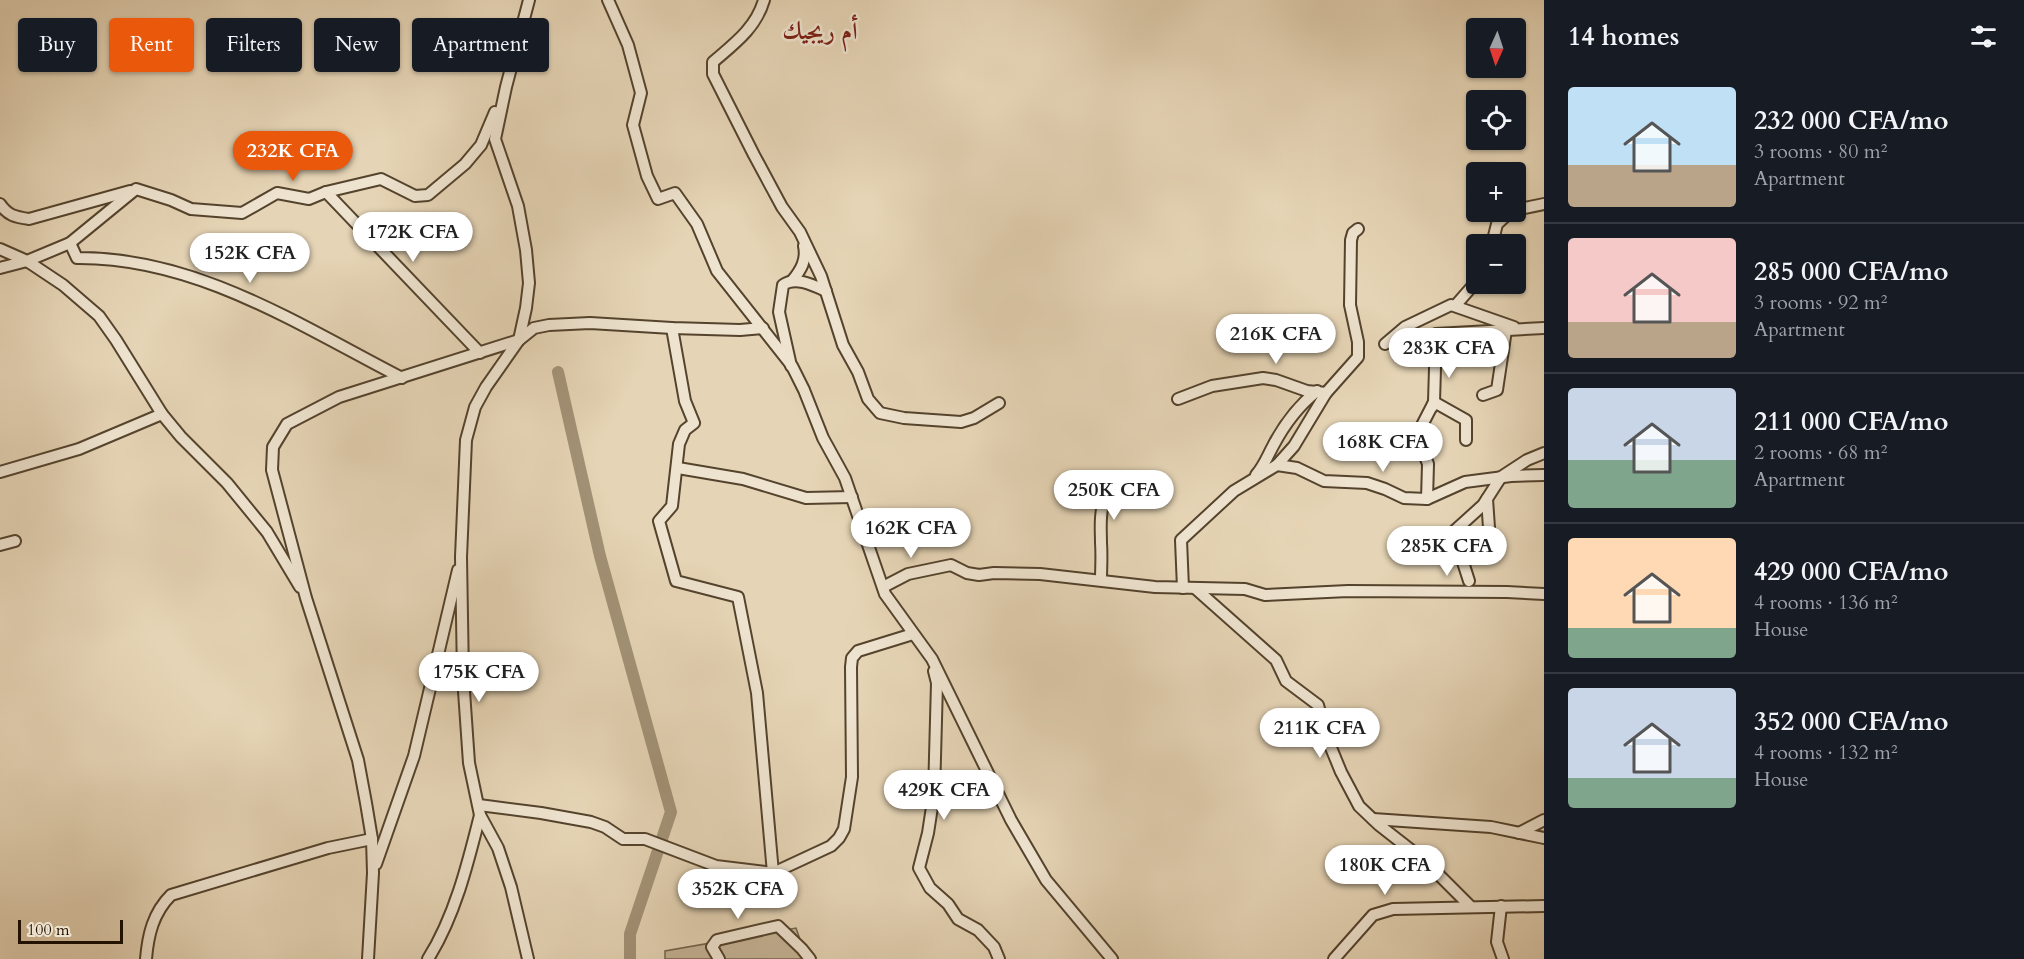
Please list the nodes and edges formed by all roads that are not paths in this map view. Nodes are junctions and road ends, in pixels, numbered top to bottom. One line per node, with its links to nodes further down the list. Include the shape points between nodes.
1 (528, 0): 4 (street)
2 (608, 0): 21 (street, via 628,45 641,93 633,124 647,176 658,199 675,193 697,224 717,271)
3 (764, 0): 11 (street, via 750,29 713,62 713,74 782,207)
4 (506, 87): 6 (street, via 481,145 428,195 415,196 381,178); 25 (street, via 495,138 518,207 526,250 529,283)
5 (136, 189): 6 (street, via 191,209 242,213 278,193 309,199); 7 (street, via 29,219 16,218); 12 (street)
6 (326, 192): 27 (street)
7 (0, 204)
8 (1544, 204): 9 (street)
9 (1526, 208)
10 (1359, 229): 30 (street, via 1351,240 1350,305 1358,357)
11 (800, 232): 16 (street, via 804,265); 17 (street)
12 (70, 243): 14 (street); 29 (street, via 77,258 136,262 179,272 238,294)
13 (0, 249): 14 (street)
14 (27, 261): 15 (street); 35 (street, via 99,316)
15 (0, 268)
16 (792, 281): 17 (street); 28 (street, via 783,285 779,312)
17 (826, 291): 34 (street, via 843,345 868,399 880,413 961,422)
18 (1466, 293): 19 (street)
19 (1455, 306): 23 (street); 26 (street, via 1405,327)
20 (672, 328): 21 (street); 25 (street, via 549,325 534,328); 39 (street, via 685,401 694,423 685,430 679,444)
21 (763, 328): 28 (street)
22 (1544, 328): 23 (street)
23 (1520, 329): 24 (street)
24 (1506, 330): 31 (street, via 1497,390); 33 (street, via 1436,334)
25 (519, 340): 27 (street); 51 (street, via 481,397 466,440)
26 (1385, 344)
27 (480, 353): 29 (street)
28 (792, 366): 45 (street)
29 (402, 378): 58 (street, via 339,397 287,424 273,447 272,470)
30 (1321, 393): 32 (street, via 1263,378 1212,386); 38 (street, via 1299,438); 44 (street, via 1291,418 1264,466)
31 (1483, 395)
32 (1178, 399)
33 (1434, 402): 36 (street, via 1466,420); 46 (street, via 1418,432 1428,461)
34 (999, 403)
35 (162, 414): 40 (street, via 79,449); 58 (street, via 267,532)
36 (1466, 440)
37 (1544, 453): 43 (street)
38 (1277, 465): 44 (street); 46 (street, via 1297,468 1324,482 1367,483 1404,498)
39 (678, 468): 45 (street, via 743,480 806,498); 68 (street, via 672,506 659,521 676,581 738,597 757,693)
40 (0, 472)
41 (1544, 475): 43 (street)
42 (1156, 477): 52 (street, via 1124,483 1104,503 1099,517)
43 (1501, 477): 46 (street, via 1465,482); 47 (street)
44 (1250, 482): 55 (street, via 1234,491 1181,540)
45 (852, 497): 54 (street)
46 (1428, 499)
47 (1487, 499): 48 (street); 53 (street, via 1490,542 1461,556)
48 (1451, 534)
49 (15, 541): 50 (street)
50 (0, 545)
51 (461, 557): 61 (street, via 468,752); 67 (street, via 414,756)
52 (1101, 580): 54 (street, via 1040,574 979,575 951,565 908,574); 55 (street)
53 (1469, 581)
54 (883, 587): 59 (street)
55 (1183, 588): 56 (street)
56 (1196, 589): 57 (street, via 1245,589 1266,595 1348,591); 62 (street, via 1276,660 1286,681 1318,705 1341,772 1359,806)
57 (1544, 594)
58 (306, 598): 65 (street, via 358,760)
59 (913, 634): 60 (street); 68 (street, via 863,649 852,658 852,769 844,829 831,846)
60 (932, 659): 78 (street, via 937,683 934,794 919,868 930,888 958,919 978,930); 79 (street, via 1011,820 1040,870)
61 (479, 810): 68 (street, via 541,813 591,822 623,839 645,839 716,866); 74 (street, via 467,867 441,937); 75 (street, via 512,887)
62 (1373, 819): 64 (street, via 1491,827); 69 (street, via 1425,861)
63 (1544, 820): 64 (street)
64 (1519, 833): 66 (street)
65 (372, 838): 67 (street); 72 (street, via 171,895 153,922)
66 (1544, 838)
67 (373, 873): 73 (street)
68 (773, 873)
69 (1470, 906): 70 (street); 80 (street, via 1393,909 1373,915)
70 (1501, 906): 71 (street); 81 (street, via 1497,942)
71 (1544, 906)
72 (146, 959)
73 (368, 959)
74 (428, 959)
75 (528, 959)
76 (719, 959): 77 (street, via 712,947 717,940 778,926)
77 (810, 959)
78 (999, 959)
79 (1112, 959)
80 (1334, 959)
81 (1503, 959)

